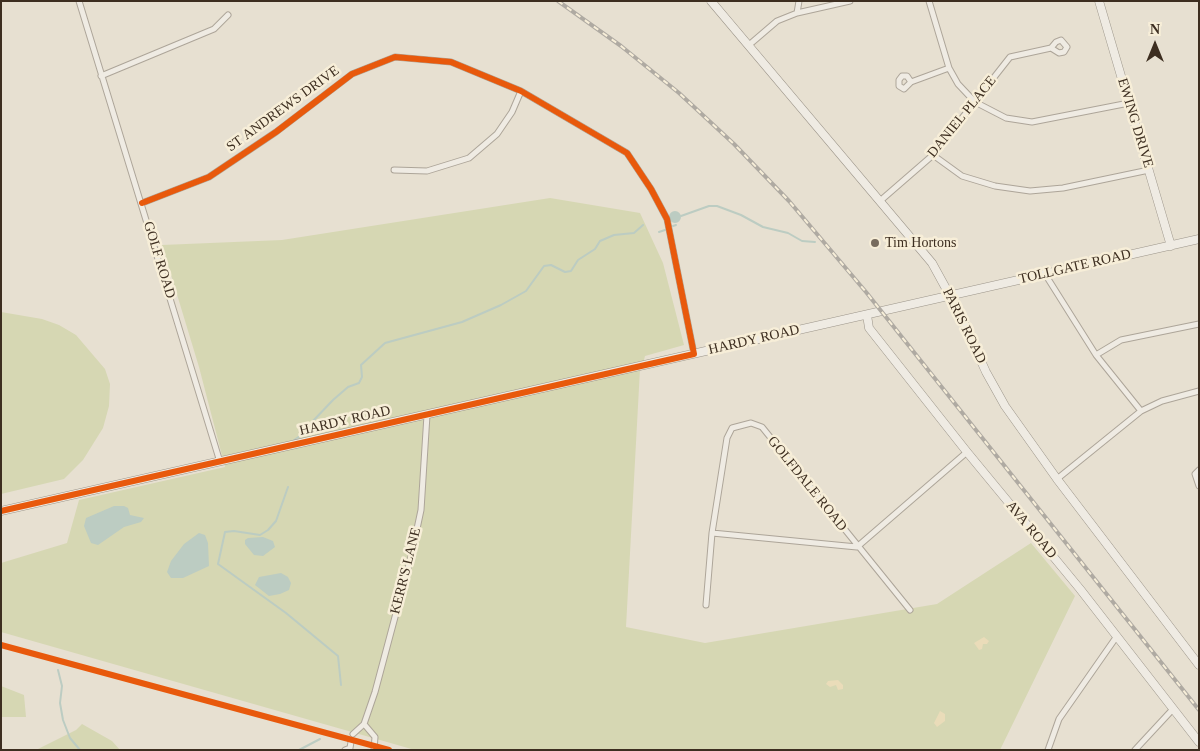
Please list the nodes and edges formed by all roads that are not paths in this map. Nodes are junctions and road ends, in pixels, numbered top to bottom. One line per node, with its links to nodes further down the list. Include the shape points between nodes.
1 (79, 1): 12 (street, GOLF ROAD)
2 (710, 1): 9 (main road, PARIS ROAD)
3 (799, 1): 7 (street)
4 (850, 1): 7 (street)
5 (929, 1): 11 (street)
6 (1099, 1): 16 (main road, EWING DRIVE)
7 (797, 13): 9 (street, via 777,22)
8 (228, 15): 12 (street, via 214,29)
9 (749, 45): 20 (main road, PARIS ROAD)
10 (1051, 48): 15 (street, DANIEL PLACE, via 1010,57)
11 (949, 68): 13 (street); 15 (street, via 958,84)
12 (101, 76): 21 (street, GOLF ROAD)
13 (912, 82)
14 (521, 91): 18 (street, via 497,134 469,158 427,171); 21 (street, ST ANDREWS DRIVE, via 451,62 395,57 352,74 276,132 208,177); 28 (street, ST ANDREWS DRIVE, via 627,153 651,189 667,219)
15 (975, 102): 16 (street, via 1006,118 1032,122); 17 (street, DANIEL PLACE)
16 (1129, 104): 19 (main road, EWING DRIVE)
17 (933, 155): 19 (street, via 962,176 995,186 1030,191 1063,188); 20 (street, DANIEL PLACE)
18 (394, 170)
19 (1149, 170): 23 (main road, EWING DRIVE)
20 (880, 201): 25 (main road, PARIS ROAD, via 932,263)
21 (142, 203): 34 (street, GOLF ROAD)
22 (1199, 239): 23 (main road, TOLLGATE ROAD)
23 (1171, 246): 24 (main road, TOLLGATE ROAD)
24 (1045, 274): 25 (main road, TOLLGATE ROAD); 29 (street)
25 (950, 296): 26 (main road, HARDY ROAD); 36 (main road, PARIS ROAD, via 1005,406)
26 (867, 315): 28 (main road, HARDY ROAD); 33 (main road, AVA ROAD, via 870,328)
27 (1199, 324): 29 (street, via 1121,340)
28 (694, 354): 32 (main road, HARDY ROAD)
29 (1096, 355): 31 (street)
30 (1199, 391): 31 (street, via 1162,401)
31 (1141, 411): 36 (street)
32 (427, 415): 34 (main road, HARDY ROAD); 46 (street, KERR'S LANE, via 421,510 384,662)
33 (967, 452): 40 (street); 43 (main road, AVA ROAD)
34 (220, 462): 38 (main road, HARDY ROAD)
35 (1199, 470): 37 (street, via 1195,474)
36 (1057, 479): 44 (main road, PARIS ROAD)
37 (1199, 486)
38 (1, 511)
39 (712, 533): 40 (street); 40 (street, GOLFDALE ROAD, via 727,438 732,428 751,422 762,427); 41 (street, GOLFDALE ROAD)
40 (857, 547): 42 (street, GOLFDALE ROAD)
41 (706, 605)
42 (910, 610)
43 (1117, 636): 45 (main road, AVA ROAD); 52 (street, via 1059,719)
44 (1199, 665)
45 (1173, 709): 49 (main road, AVA ROAD); 53 (street)
46 (364, 724): 47 (street, KERR'S LANE); 51 (street, via 375,737)
47 (353, 734)
48 (352, 742): 50 (street)
49 (1199, 742)
50 (350, 749)
51 (374, 750)
52 (1048, 750)
53 (1135, 750)

